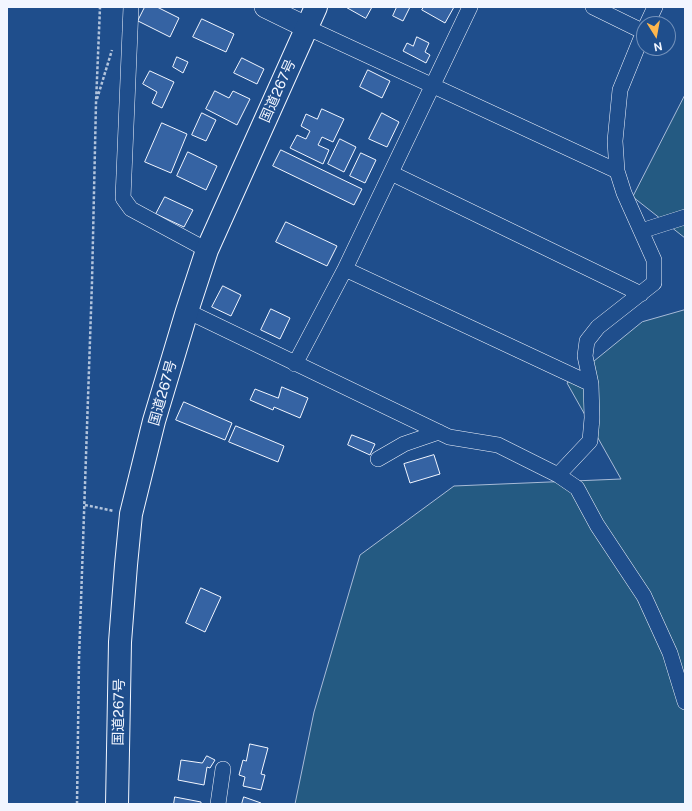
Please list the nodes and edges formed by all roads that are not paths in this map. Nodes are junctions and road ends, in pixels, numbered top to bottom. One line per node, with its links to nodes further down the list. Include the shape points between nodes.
1 (131, 7): 14 (street, via 123,198 131,209)
2 (265, 7): 6 (street)
3 (316, 7): 6 (highway, 国道267号)
4 (470, 7): 9 (street)
5 (593, 7): 7 (street)
6 (306, 27): 9 (street); 14 (highway, 国道267号)
7 (636, 27)
8 (636, 51): 10 (street, via 620,90 615,141)
9 (432, 86): 10 (street); 11 (street)
10 (617, 171): 13 (street)
11 (390, 173): 15 (street); 16 (street)
12 (685, 217): 13 (street)
13 (641, 232): 16 (street, via 654,260 654,283)
14 (207, 250): 17 (highway, 国道267号)
15 (345, 269): 18 (street); 19 (street)
16 (641, 294): 19 (street, via 598,327 587,341 585,356)
17 (187, 312): 18 (street); 25 (highway, 国道267号, via 154,421 131,514 120,642)
18 (295, 364): 20 (street)
19 (590, 384): 22 (street, via 590,441)
20 (440, 432): 21 (street, via 404,444); 22 (street, via 449,437 498,445)
21 (378, 459)
22 (558, 475): 23 (street, via 577,488 597,525 644,596 670,653)
23 (685, 702)
24 (223, 770): 26 (street)
25 (117, 804)
26 (218, 804)

